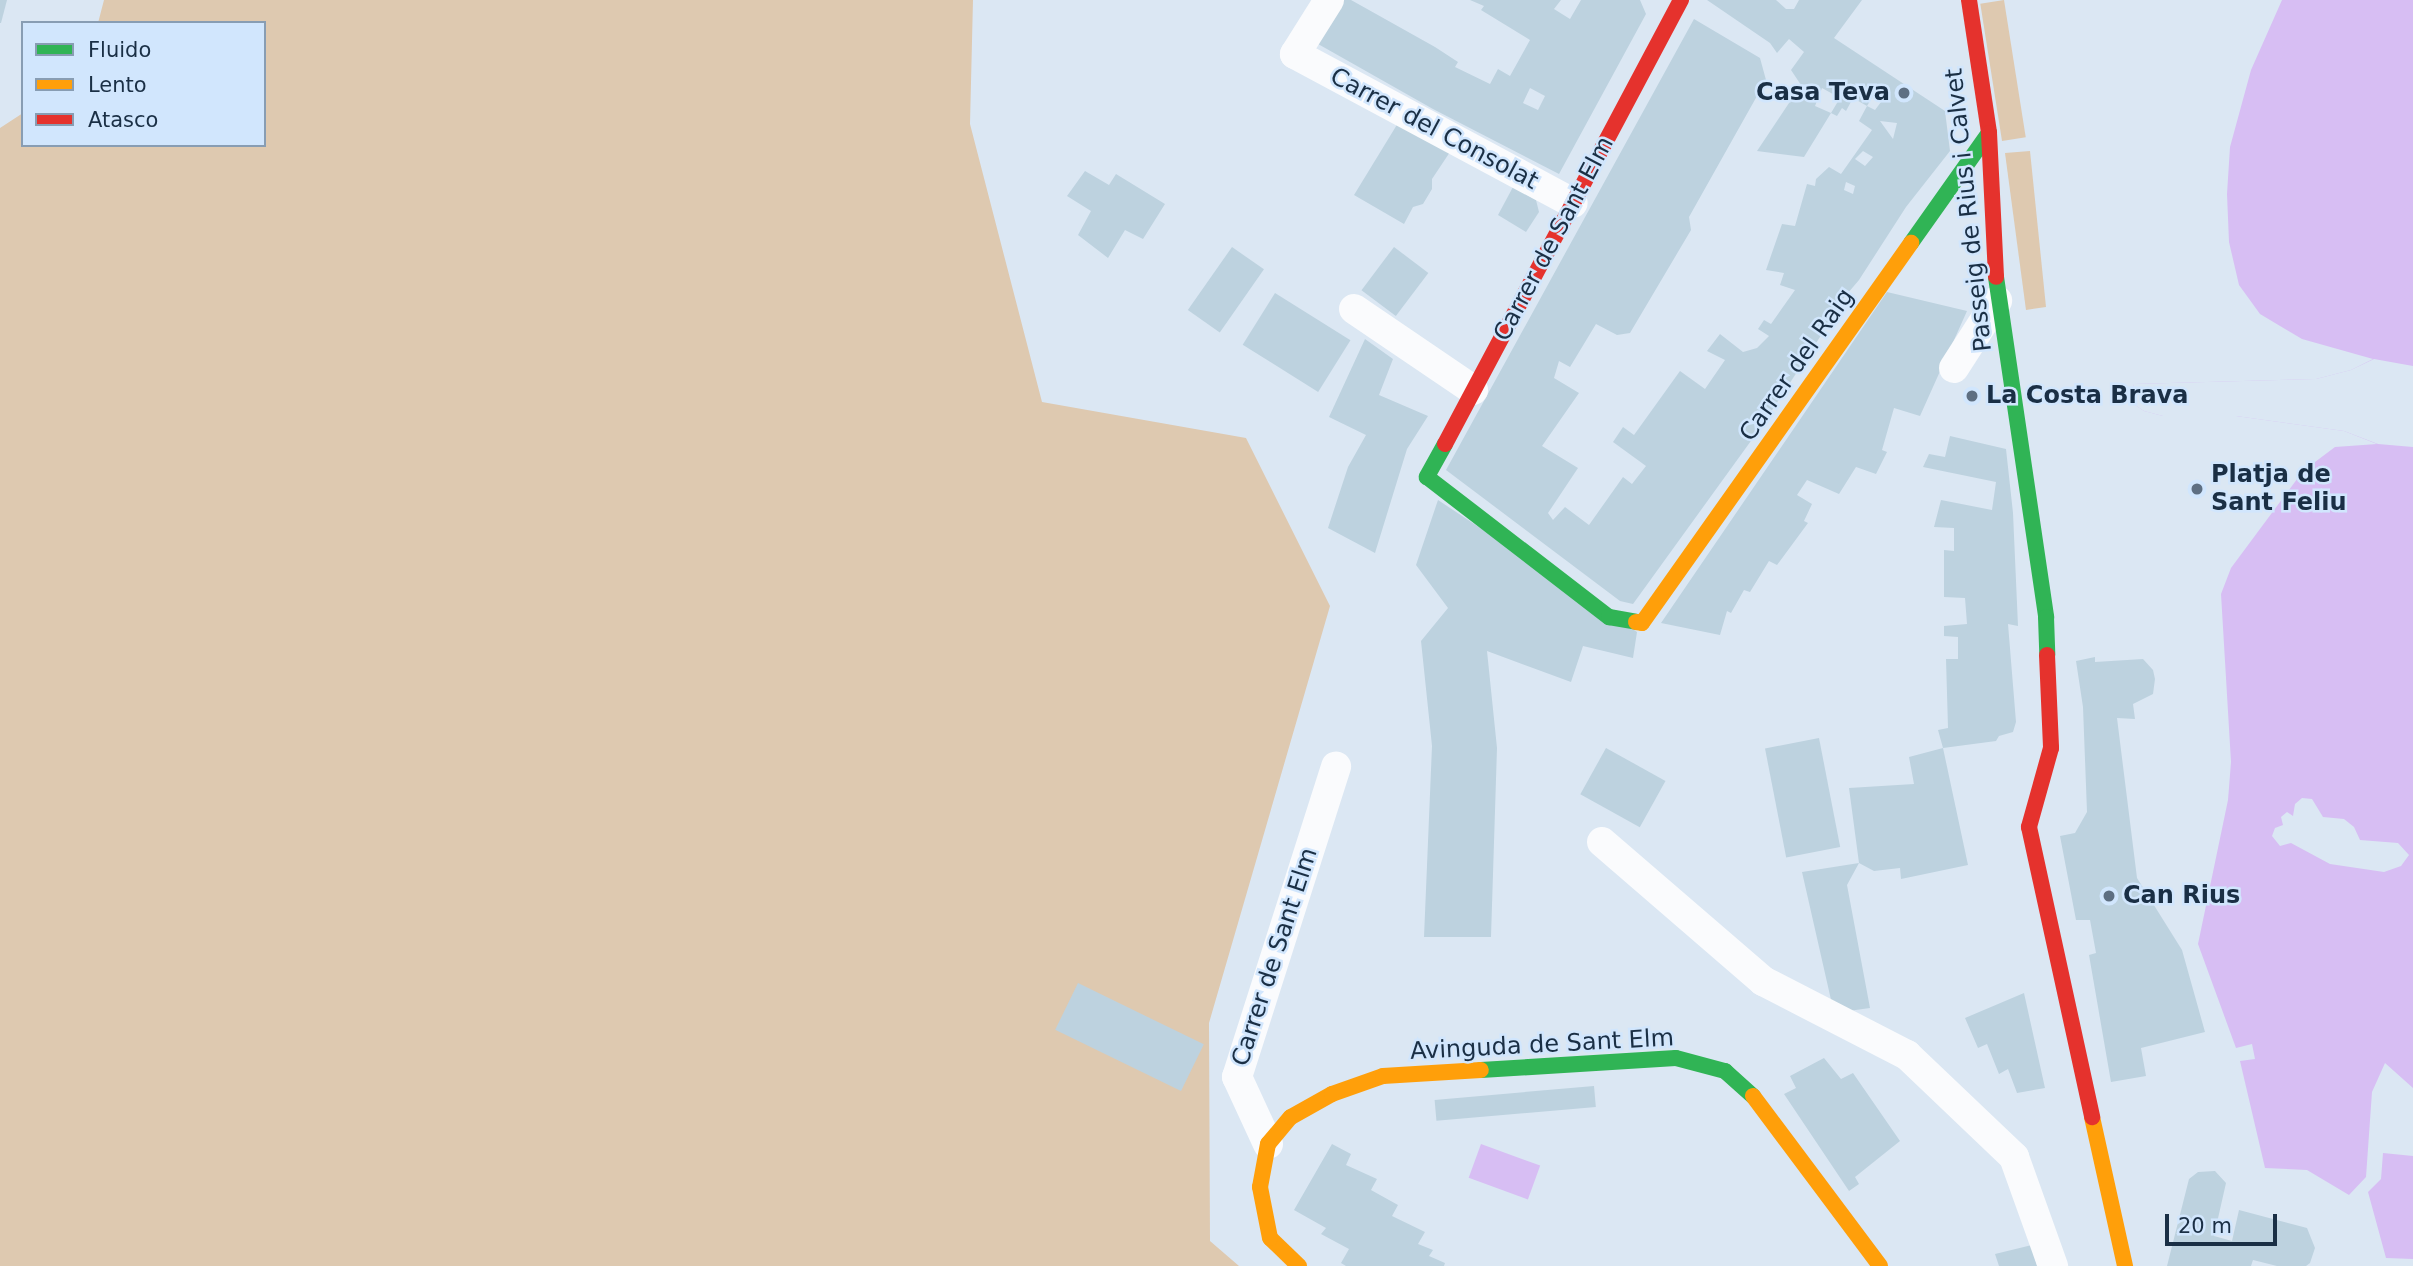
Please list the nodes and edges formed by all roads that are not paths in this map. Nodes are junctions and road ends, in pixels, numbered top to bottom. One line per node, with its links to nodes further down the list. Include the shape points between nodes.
1 (1329, 0): 5 (street, Carrer del Consolat, via 1296,54)
2 (1969, 0): 4 (street, Passeig de Rius i Calvet)
3 (1676, 1): 5 (street, Carrer de Sant Elm)
4 (1989, 133): 6 (street, Passeig de Rius i Calvet); 10 (street, Carrer del Raig, via 1642,622 1609,617)
5 (1573, 203): 9 (street, Carrer de Sant Elm)
6 (1997, 301): 8 (street); 17 (street, Passeig de Rius i Calvet, via 2046,617 2051,748 2029,827)
7 (1354, 309): 9 (street)
8 (1954, 368)
9 (1473, 390): 10 (street, Carrer de Sant Elm)
10 (1427, 477)
11 (1336, 766): 13 (street, Carrer de Sant Elm, via 1237,1077)
12 (1602, 842): 16 (street, via 1763,981 1907,1055 2014,1157)
13 (1268, 1144): 14 (street, Avinguda de Sant Elm, via 1259,1187 1270,1238); 15 (street, Avinguda de Sant Elm, via 1291,1117 1332,1094 1383,1076 1676,1058 1725,1071 1757,1100)
14 (1298, 1266)
15 (1880, 1266)
16 (2053, 1266)
17 (2124, 1266)

